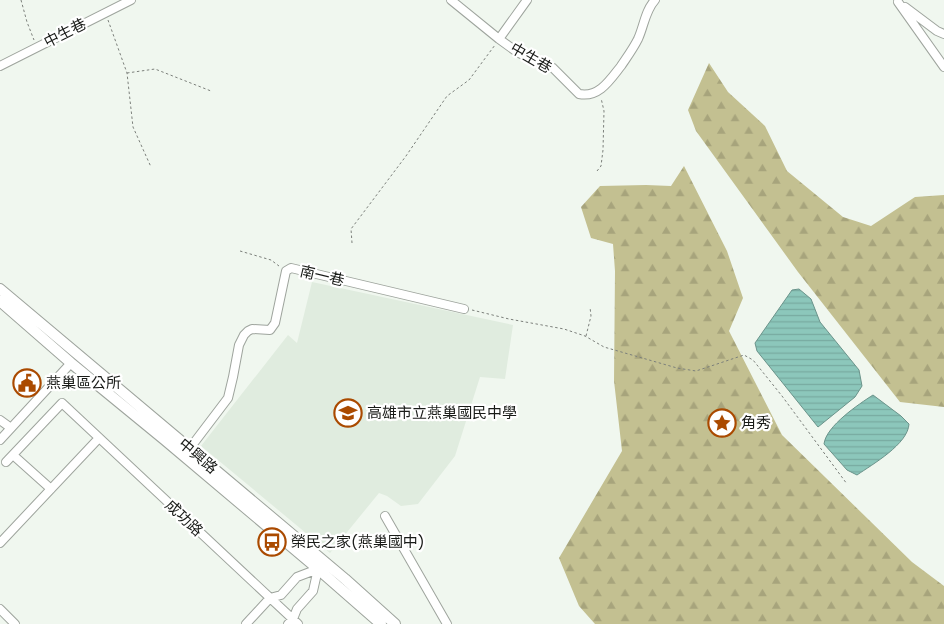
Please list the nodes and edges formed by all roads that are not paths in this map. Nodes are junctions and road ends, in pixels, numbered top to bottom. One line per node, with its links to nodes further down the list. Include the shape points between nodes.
1 (131, 0): 8 (lane, 中生巷)
2 (451, 0): 7 (lane, 中生巷)
3 (527, 0): 7 (lane)
4 (655, 0): 7 (lane, 中生巷, via 628,55 606,85 591,94 579,94 553,68 517,52)
5 (896, 1): 6 (lane); 9 (lane)
6 (944, 34)
7 (499, 39)
8 (0, 66)
9 (944, 67)
10 (0, 289): 18 (main road, 中興路)
11 (0, 301): 13 (main road, 中興路)
12 (464, 309): 18 (lane, 南一巷, via 291,268 286,271 275,323 270,330 252,329 244,335 228,398)
13 (71, 363): 15 (lane); 18 (main road, 中興路)
14 (0, 420): 15 (lane)
15 (11, 428): 17 (lane)
16 (99, 438): 19 (lane, 成功路, via 62,403); 21 (lane); 25 (lane, 成功路)
17 (0, 440)
18 (187, 452): 24 (main road, 中興路)
19 (13, 455): 20 (lane, 成功路); 21 (lane)
20 (6, 462)
21 (51, 489): 23 (lane)
22 (385, 516): 32 (lane)
23 (0, 543)
24 (322, 566): 25 (lane, via 297,577 281,595); 27 (lane, 成功路, via 313,591 297,609); 30 (main road, 中興路); 31 (main road, 中興路)
25 (270, 598): 27 (lane, 成功路); 29 (lane)
26 (0, 609): 28 (lane)
27 (293, 622)
28 (15, 624)
29 (246, 624)
30 (381, 624)
31 (395, 624)
32 (447, 624)

